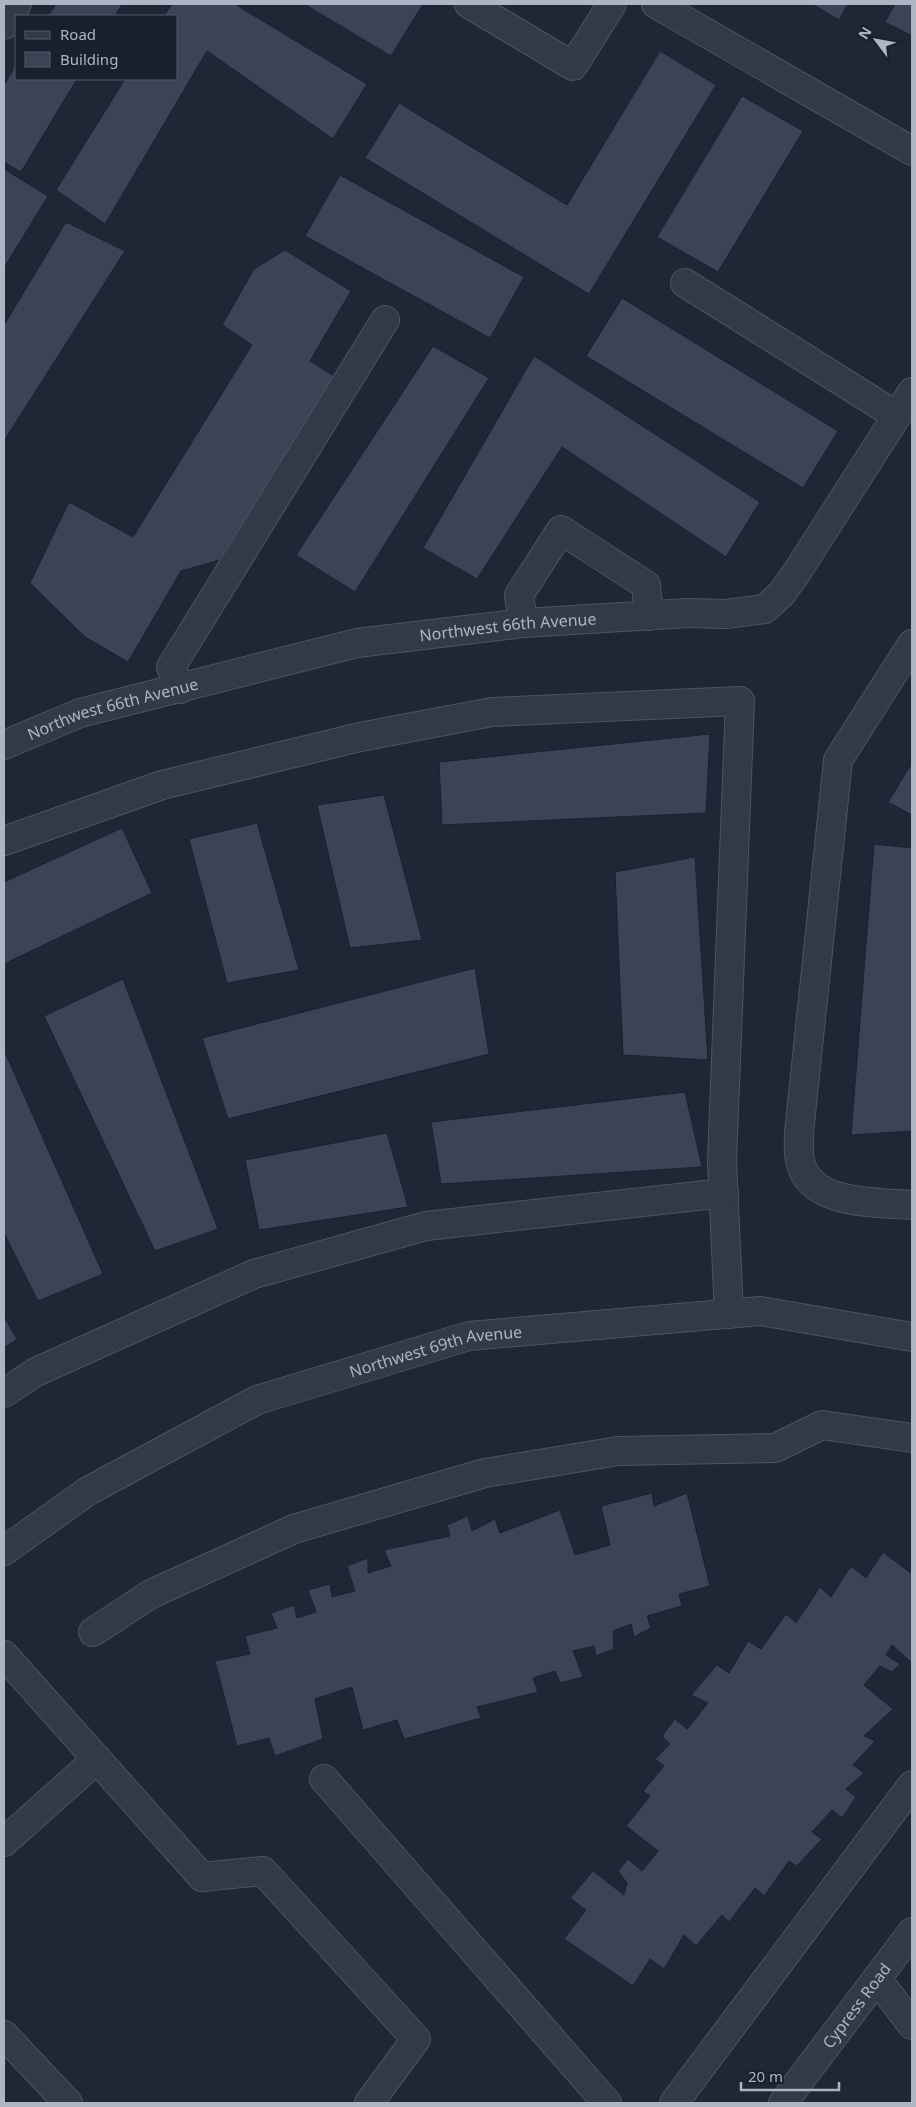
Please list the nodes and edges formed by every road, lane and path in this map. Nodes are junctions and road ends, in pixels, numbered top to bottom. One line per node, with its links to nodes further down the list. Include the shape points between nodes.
1 (17, 4): 5 (street)
2 (469, 4): 3 (street, via 573,66)
3 (612, 4)
4 (656, 4): 6 (street)
5 (4, 25)
6 (912, 151)
7 (685, 283): 10 (street)
8 (385, 320): 14 (street, via 171,667)
9 (912, 392): 10 (street, Northwest 66th Avenue)
10 (897, 416): 11 (street, Northwest 66th Avenue, via 787,586 765,608 726,614)
11 (649, 616): 12 (street, Northwest 66th Avenue); 12 (street, via 646,585 561,530 519,595)
12 (523, 622): 14 (street, Northwest 66th Avenue, via 357,643)
13 (912, 644): 18 (street, via 838,760 799,1132 800,1161 812,1184 840,1199)
14 (180, 689): 15 (street, Northwest 66th Avenue, via 80,713)
15 (4, 745)
16 (4, 841): 17 (street, via 162,785 360,737 492,712 740,701 722,1161)
17 (724, 1193): 19 (street); 21 (street, via 426,1226 254,1274 36,1372)
18 (912, 1205)
19 (728, 1314): 20 (street, Northwest 69th Avenue, via 760,1311); 23 (street, Northwest 69th Avenue, via 469,1336 257,1400 88,1491)
20 (912, 1337)
21 (4, 1393)
22 (912, 1438): 24 (street, via 822,1425 774,1448 618,1451 485,1473 294,1529 151,1594)
23 (4, 1551)
24 (93, 1632)
25 (4, 1656): 26 (street)
26 (97, 1760): 29 (street); 35 (street, via 202,1877 263,1871 416,2039)
27 (324, 1778): 36 (street)
28 (912, 1784): 37 (street)
29 (4, 1842)
30 (912, 1932): 31 (street, Cypress Road)
31 (877, 1979): 32 (street); 38 (street, Cypress Road)
32 (909, 2013)
33 (4, 2035): 34 (street)
34 (68, 2103)
35 (368, 2103)
36 (607, 2103)
37 (674, 2103)
38 (783, 2103)

